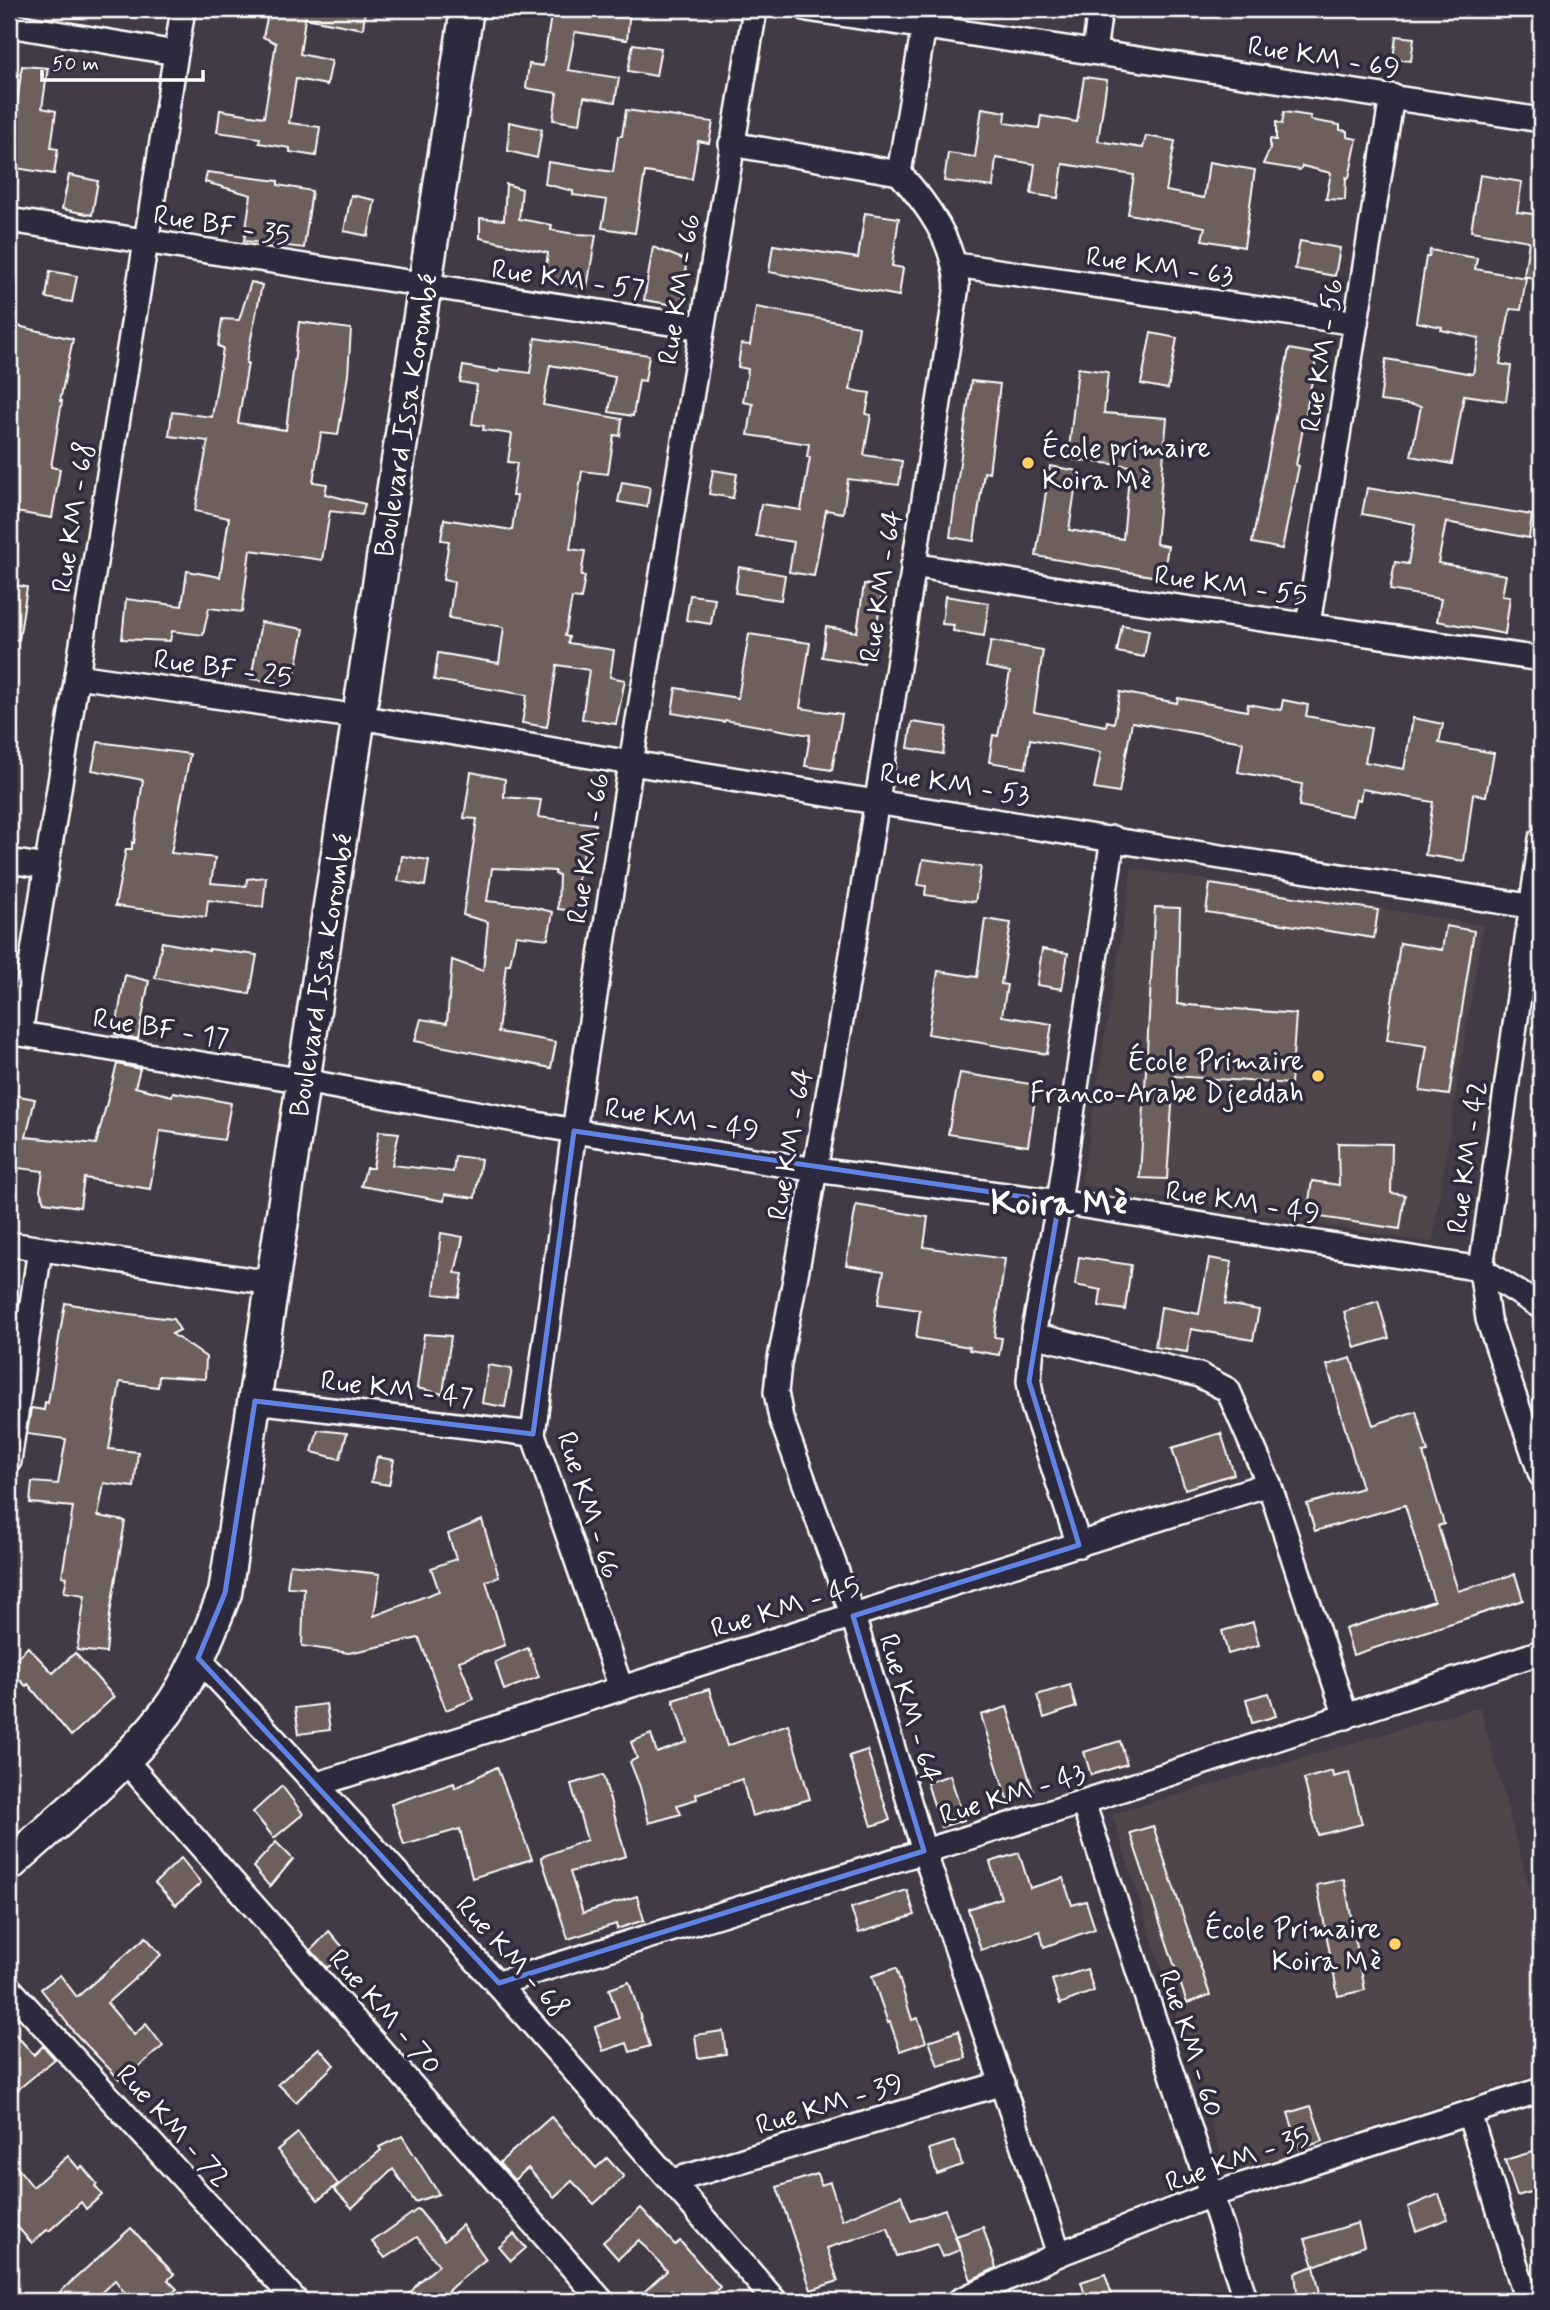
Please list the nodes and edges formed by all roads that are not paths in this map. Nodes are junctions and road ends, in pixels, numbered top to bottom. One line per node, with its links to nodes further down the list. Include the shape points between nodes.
1 (183, 9): 9 (street, Rue KM - 68)
2 (467, 9): 17 (street, Boulevard Issa Korombé)
3 (755, 9): 12 (street, Rue KM - 66)
4 (807, 9): 7 (street, Rue KM - 69)
5 (1100, 9): 8 (street)
6 (9, 26): 9 (street)
7 (924, 26): 8 (street, Rue KM - 69); 13 (street)
8 (1094, 52): 10 (street, Rue KM - 69)
9 (176, 53): 15 (street, Rue KM - 68)
10 (1392, 96): 11 (street, Rue KM - 69); 18 (street, Rue KM - 56)
11 (1541, 120)
12 (731, 144): 13 (street); 19 (street, Rue KM - 66)
13 (899, 173): 16 (street, Rue KM - 64, via 938,224)
14 (9, 220): 15 (street, Rue BF - 35)
15 (146, 242): 17 (street, Rue BF - 35); 23 (street, Rue KM - 68)
16 (956, 265): 18 (street, Rue KM - 63); 20 (street, Rue KM - 64, via 957,286)
17 (425, 287): 19 (street, Rue KM - 57); 24 (street, Boulevard Issa Korombé)
18 (1356, 323): 21 (street, Rue KM - 56)
19 (702, 328): 25 (street, Rue KM - 66)
20 (914, 565): 21 (street, Rue KM - 55); 26 (street, Rue KM - 64)
21 (1308, 624): 22 (street, Rue KM - 55)
22 (1541, 659)
23 (77, 676): 24 (street, Rue BF - 25); 30 (street, Rue KM - 68)
24 (359, 717): 25 (street, Rue KM - 53); 33 (street, Boulevard Issa Korombé)
25 (631, 763): 26 (street, Rue KM - 53); 34 (street, Rue KM - 66)
26 (878, 801): 27 (street, Rue KM - 53); 35 (street, Rue KM - 64)
27 (1113, 838): 31 (street, Rue KM - 53); 36 (street)
28 (1541, 839): 31 (street, Rue KM - 42)
29 (9, 861): 30 (street)
30 (47, 867): 32 (street, Rue KM - 68)
31 (1536, 907): 39 (street, Rue KM - 42)
32 (15, 1033): 33 (street, Rue BF - 17)
33 (304, 1081): 34 (street, Rue KM - 49); 40 (street, Boulevard Issa Korombé)
34 (574, 1131): 35 (street, Rue KM - 49); 44 (street, Rue KM - 66)
35 (816, 1170): 36 (street, Rue KM - 49); 49 (street, Rue KM - 64, via 776,1392 781,1418)
36 (1059, 1202): 39 (street, Rue KM - 49); 42 (street)
37 (9, 1244): 38 (street)
38 (40, 1248): 40 (street); 45 (street)
39 (1481, 1269): 41 (street, Rue KM - 49); 46 (street, Rue KM - 42, via 1488,1319)
40 (272, 1283): 43 (street, Boulevard Issa Korombé)
41 (1541, 1307)
42 (1033, 1335): 47 (street, via 1199,1376 1228,1390); 48 (street, via 1029,1381 1033,1406)
43 (254, 1401): 44 (street, Rue KM - 47); 51 (street, Boulevard Issa Korombé, via 225,1593)
44 (533, 1434): 52 (street, Rue KM - 66)
45 (9, 1461)
46 (1541, 1475)
47 (1269, 1484): 48 (street, Rue KM - 45); 53 (street)
48 (1079, 1545): 49 (street, Rue KM - 45)
49 (853, 1616): 52 (street, Rue KM - 45); 57 (street, Rue KM - 64)
50 (1541, 1652): 53 (street, Rue KM - 43)
51 (198, 1658): 54 (street, Boulevard Issa Korombé, via 168,1711); 55 (street, Rue KM - 68)
52 (621, 1688): 55 (street, Rue KM - 45)
53 (1346, 1717): 56 (street, Rue KM - 43)
54 (125, 1760): 58 (street, Boulevard Issa Korombé); 68 (street, Rue KM - 70)
55 (318, 1784): 59 (street, Rue KM - 68)
56 (1083, 1802): 57 (street, Rue KM - 43); 65 (street, Rue KM - 60)
57 (924, 1852): 59 (street, Rue KM - 43); 61 (street, Rue KM - 64)
58 (9, 1865)
59 (499, 1983): 64 (street, Rue KM - 68)
60 (9, 1988): 67 (street, Rue KM - 72)
61 (1003, 2082): 64 (street, Rue KM - 39); 66 (street, Rue KM - 64)
62 (1541, 2090): 63 (street, Rue KM - 35)
63 (1469, 2113): 65 (street, Rue KM - 35); 72 (street)
64 (672, 2181): 69 (street, Rue KM - 68)
65 (1211, 2195): 66 (street, Rue KM - 35); 71 (street, Rue KM - 60)
66 (1059, 2254): 70 (street, Rue KM - 35)
67 (296, 2301)
68 (601, 2301)
69 (775, 2301)
70 (959, 2301)
71 (1246, 2301)
72 (1527, 2301)

